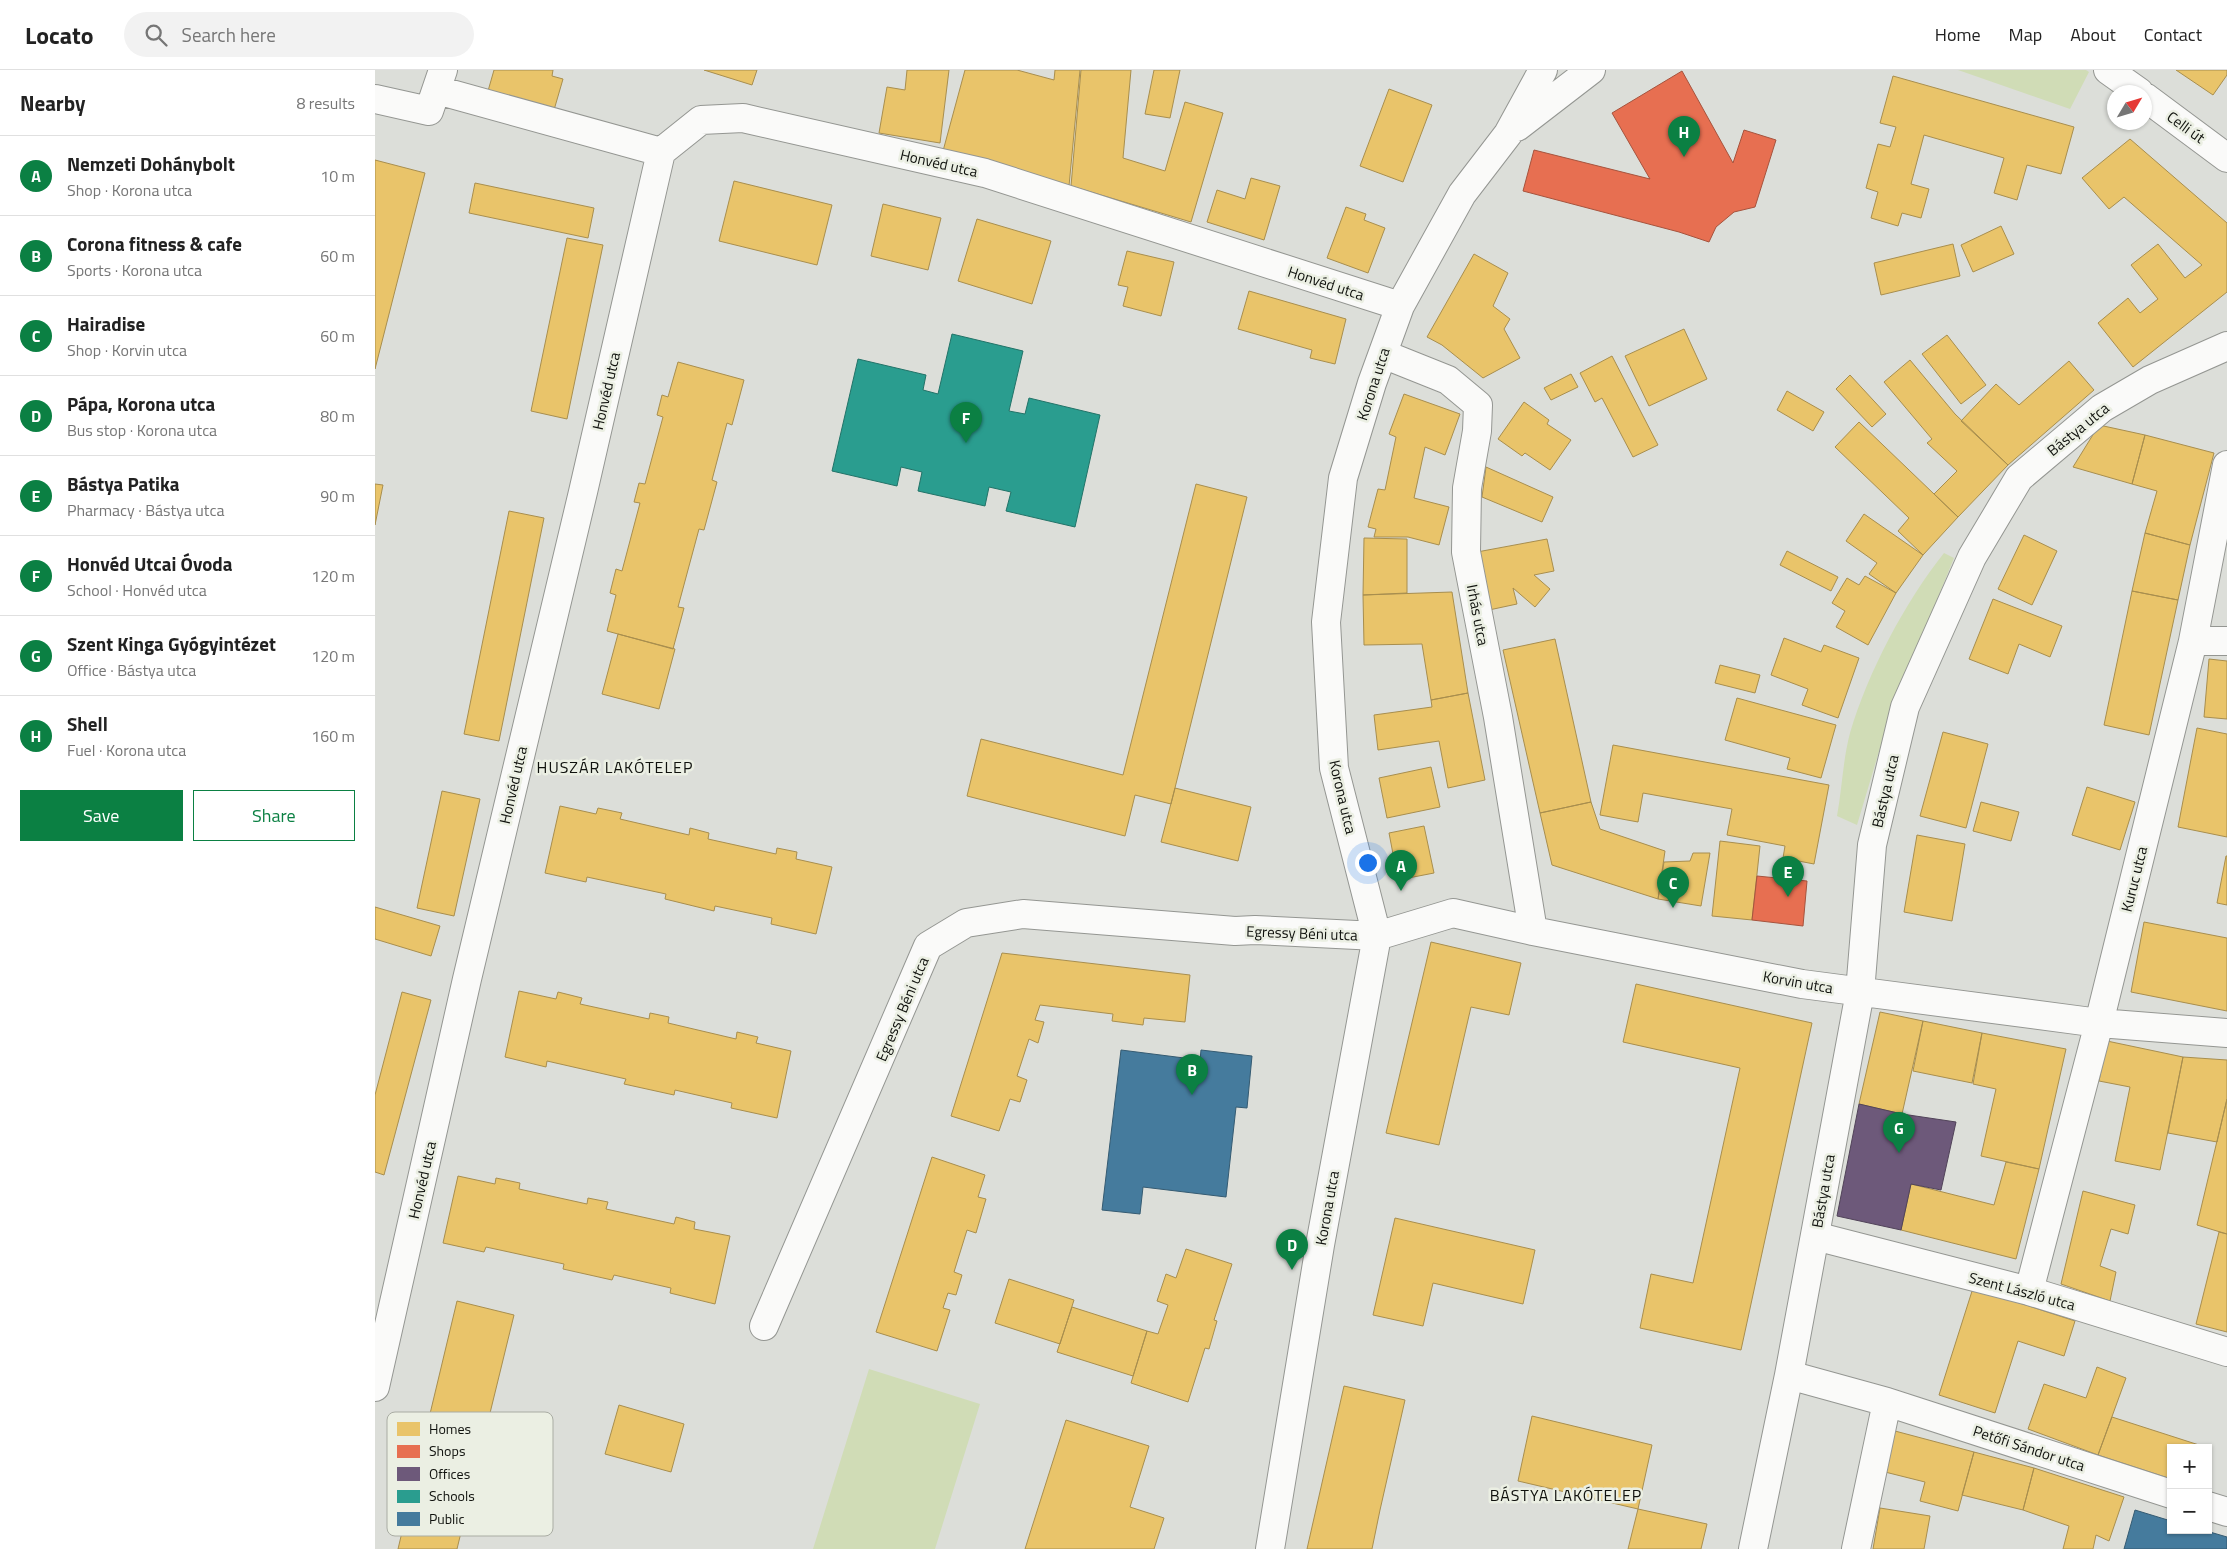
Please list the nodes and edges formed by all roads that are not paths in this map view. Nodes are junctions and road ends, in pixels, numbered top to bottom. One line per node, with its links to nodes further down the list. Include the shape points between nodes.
1 (1543, 70): 8 (street, Korona utca)
2 (1591, 70): 8 (street, Korona utca)
3 (2108, 70): 5 (street)
4 (440, 80): 6 (street, via 429,111); 9 (street)
5 (2129, 85)
6 (375, 99)
7 (2152, 102): 10 (street, Celli út)
8 (1508, 134): 11 (street, Korona utca, via 1462,194)
9 (661, 152): 11 (street, Honvéd utca, via 701,120 743,118 985,173); 27 (street, Honvéd utca, via 467,978)
10 (2227, 158)
11 (1400, 306): 13 (street, Korona utca)
12 (2227, 346): 19 (street, Bástya utca, via 2150,380 2102,408 2019,478 1972,558 1905,707 1872,845)
13 (1383, 354): 17 (street, Irhás utca, via 1448,380 1478,405 1467,488 1466,552 1498,717); 18 (street, Korona utca, via 1343,478 1325,622 1334,768)
14 (2227, 465): 16 (street, Kuruc utca)
15 (2227, 641): 16 (street)
16 (2193, 642): 20 (street, Kuruc utca)
17 (1533, 931): 18 (street, Korvin utca, via 1453,913); 19 (street, Korvin utca)
18 (1377, 936): 24 (street, Egressy Béni utca, via 1235,931 1023,914 966,923 928,946); 32 (street, Korona utca, via 1320,1245)
19 (1860, 992): 20 (street, Korvin utca); 22 (street, Bástya utca)
20 (2099, 1023): 21 (street, Korvin utca); 23 (street, Kuruc utca)
21 (2227, 1033)
22 (1815, 1236): 23 (street, Szent László utca); 26 (street, Bástya utca)
23 (2029, 1291): 25 (street, Szent László utca)
24 (764, 1326)
25 (2227, 1352)
26 (1789, 1375): 28 (street); 33 (street, Bástya utca)
27 (375, 1387)
28 (1887, 1402): 29 (street, Petőfi Sándor utca); 34 (street)
29 (2167, 1493)
30 (2212, 1507): 31 (street)
31 (2227, 1512)
32 (1270, 1549)
33 (1753, 1549)
34 (1856, 1549)

